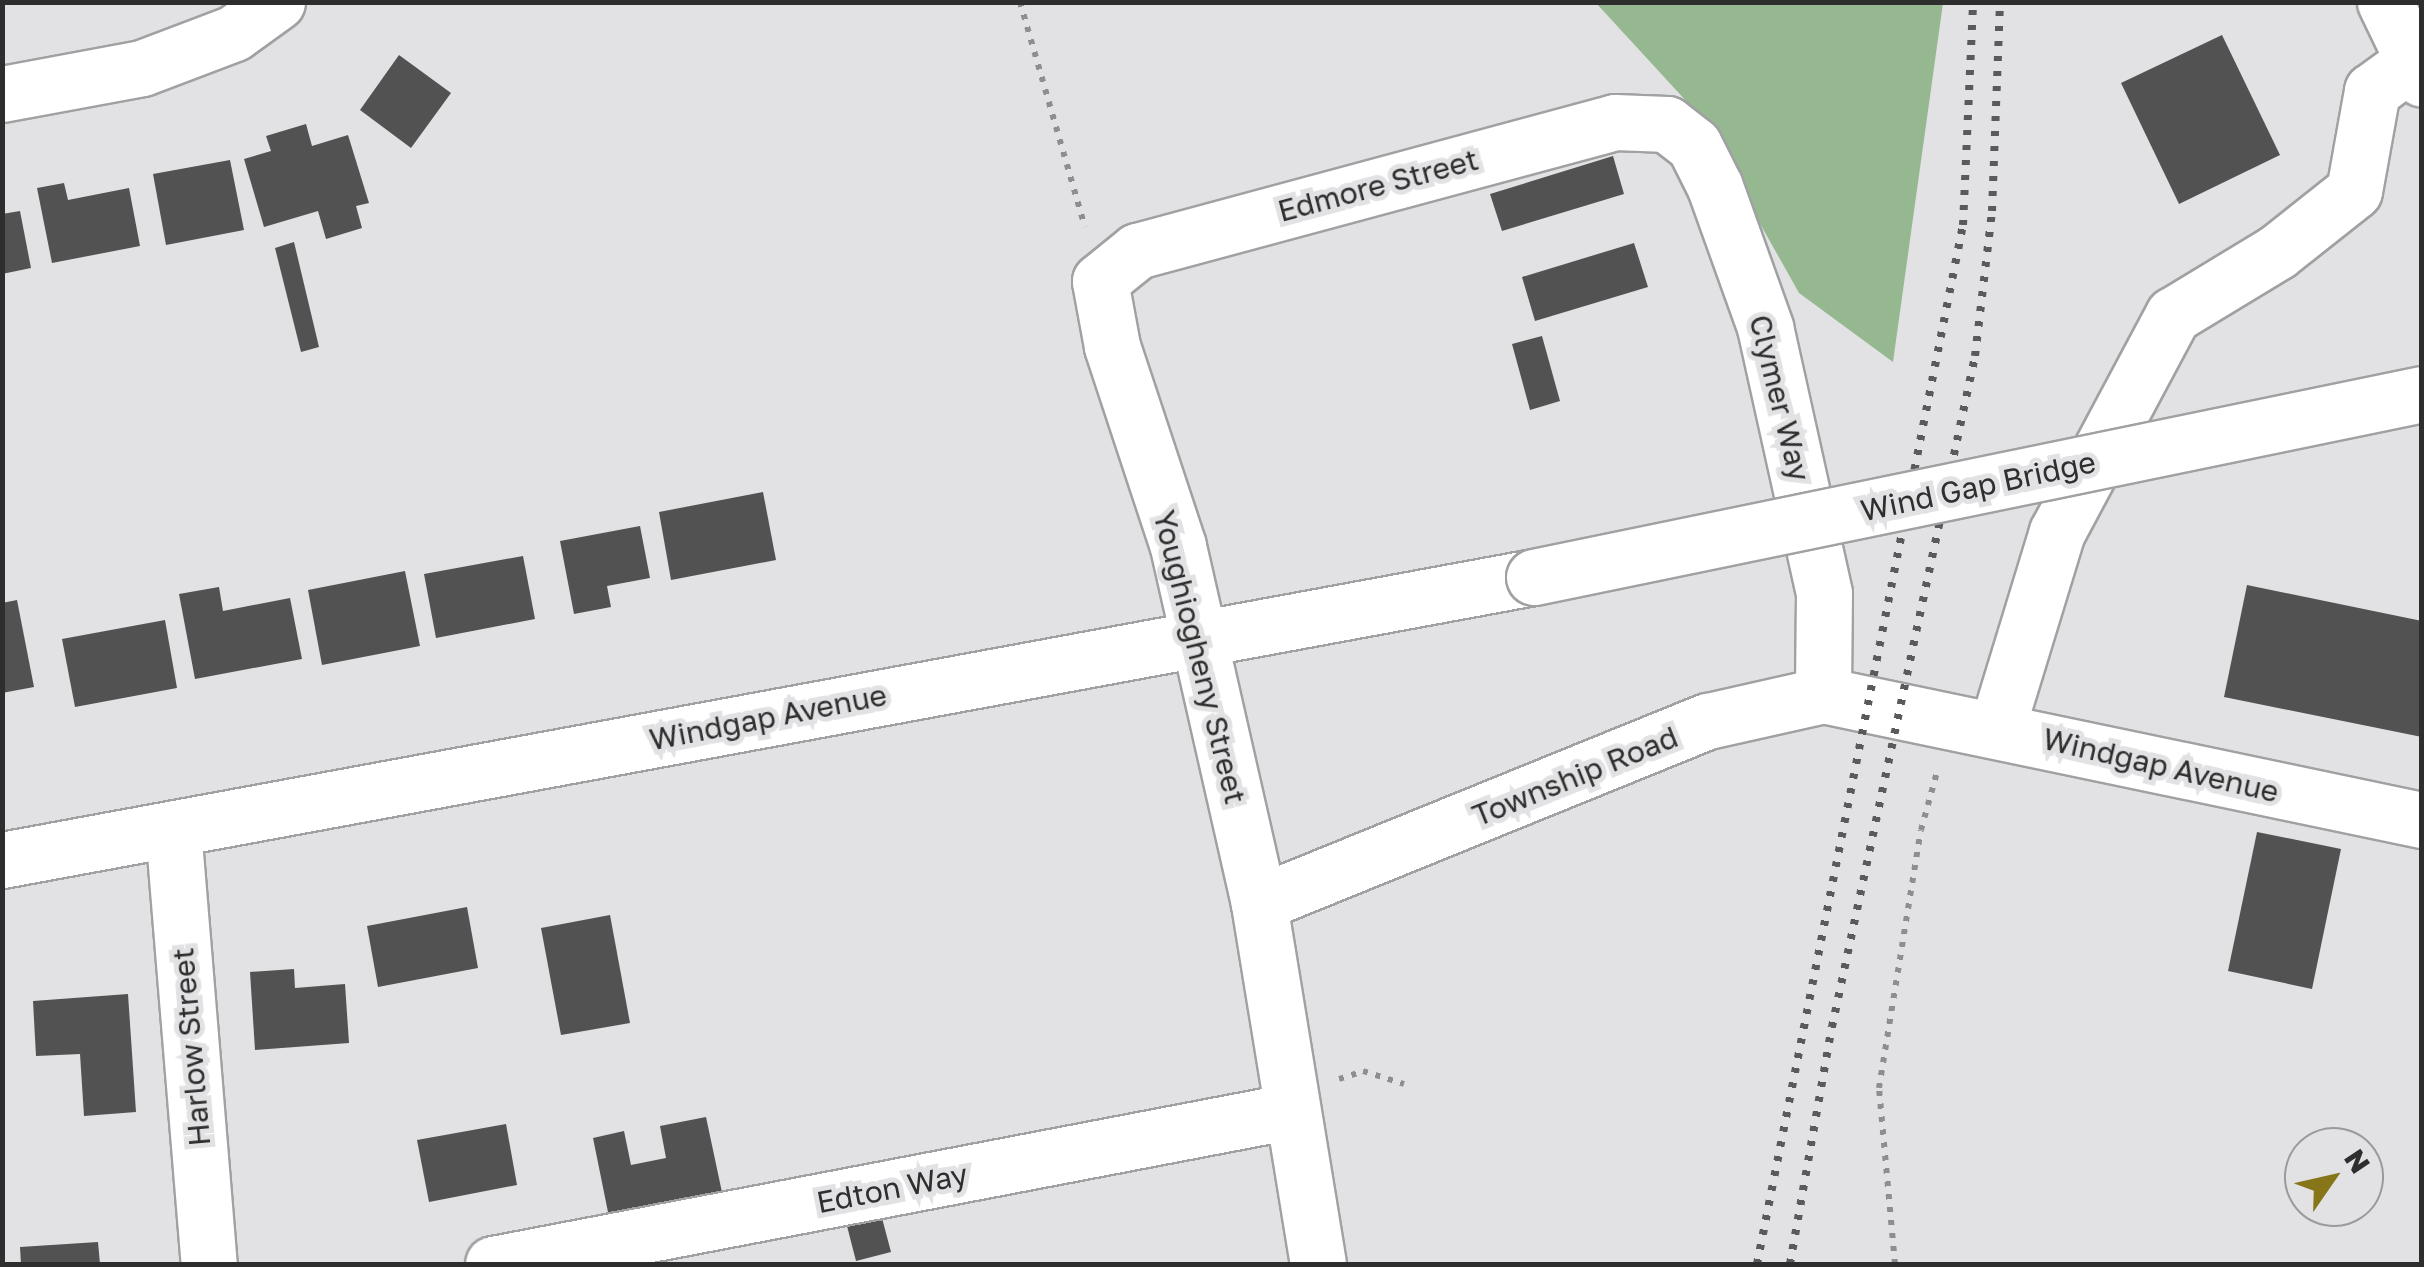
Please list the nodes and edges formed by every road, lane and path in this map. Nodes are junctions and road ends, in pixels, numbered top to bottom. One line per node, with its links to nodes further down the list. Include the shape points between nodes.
1 (1020, 2): 7 (path)
2 (2384, 2): 4 (street)
3 (277, 3): 5 (street, via 234,33 142,68)
4 (2417, 70): 12 (street, via 2372,91 2354,191 2277,252 2173,315)
5 (2, 94)
6 (1667, 124): 7 (street, Edmore Street, via 1615,122 1137,251); 11 (street, Clymer Way, via 1694,145 1716,187 1764,326 1824,593)
7 (1100, 282): 10 (street, Youghiogheny Street, via 1112,346 1178,546)
8 (2422, 394): 9 (street, Wind Gap Bridge, bridge)
9 (1534, 577): 10 (street, Windgap Avenue)
10 (1196, 636): 14 (street, Windgap Avenue); 16 (street, Youghiogheny Street)
11 (1823, 695): 12 (street, Township Road); 16 (street, Township Road, via 1708,721)
12 (1950, 718): 13 (street, Windgap Avenue); 21 (path, via 1920,830 1879,1088)
13 (2422, 820)
14 (173, 829): 15 (street, Windgap Avenue); 18 (street, Harlow Street)
15 (2, 860)
16 (1259, 903): 17 (street, Youghiogheny Street)
17 (1291, 1111): 19 (street, Edton Way); 20 (street, Youghiogheny Street)
18 (209, 1264)
19 (494, 1264)
20 (1318, 1264)
21 (1895, 1264)

